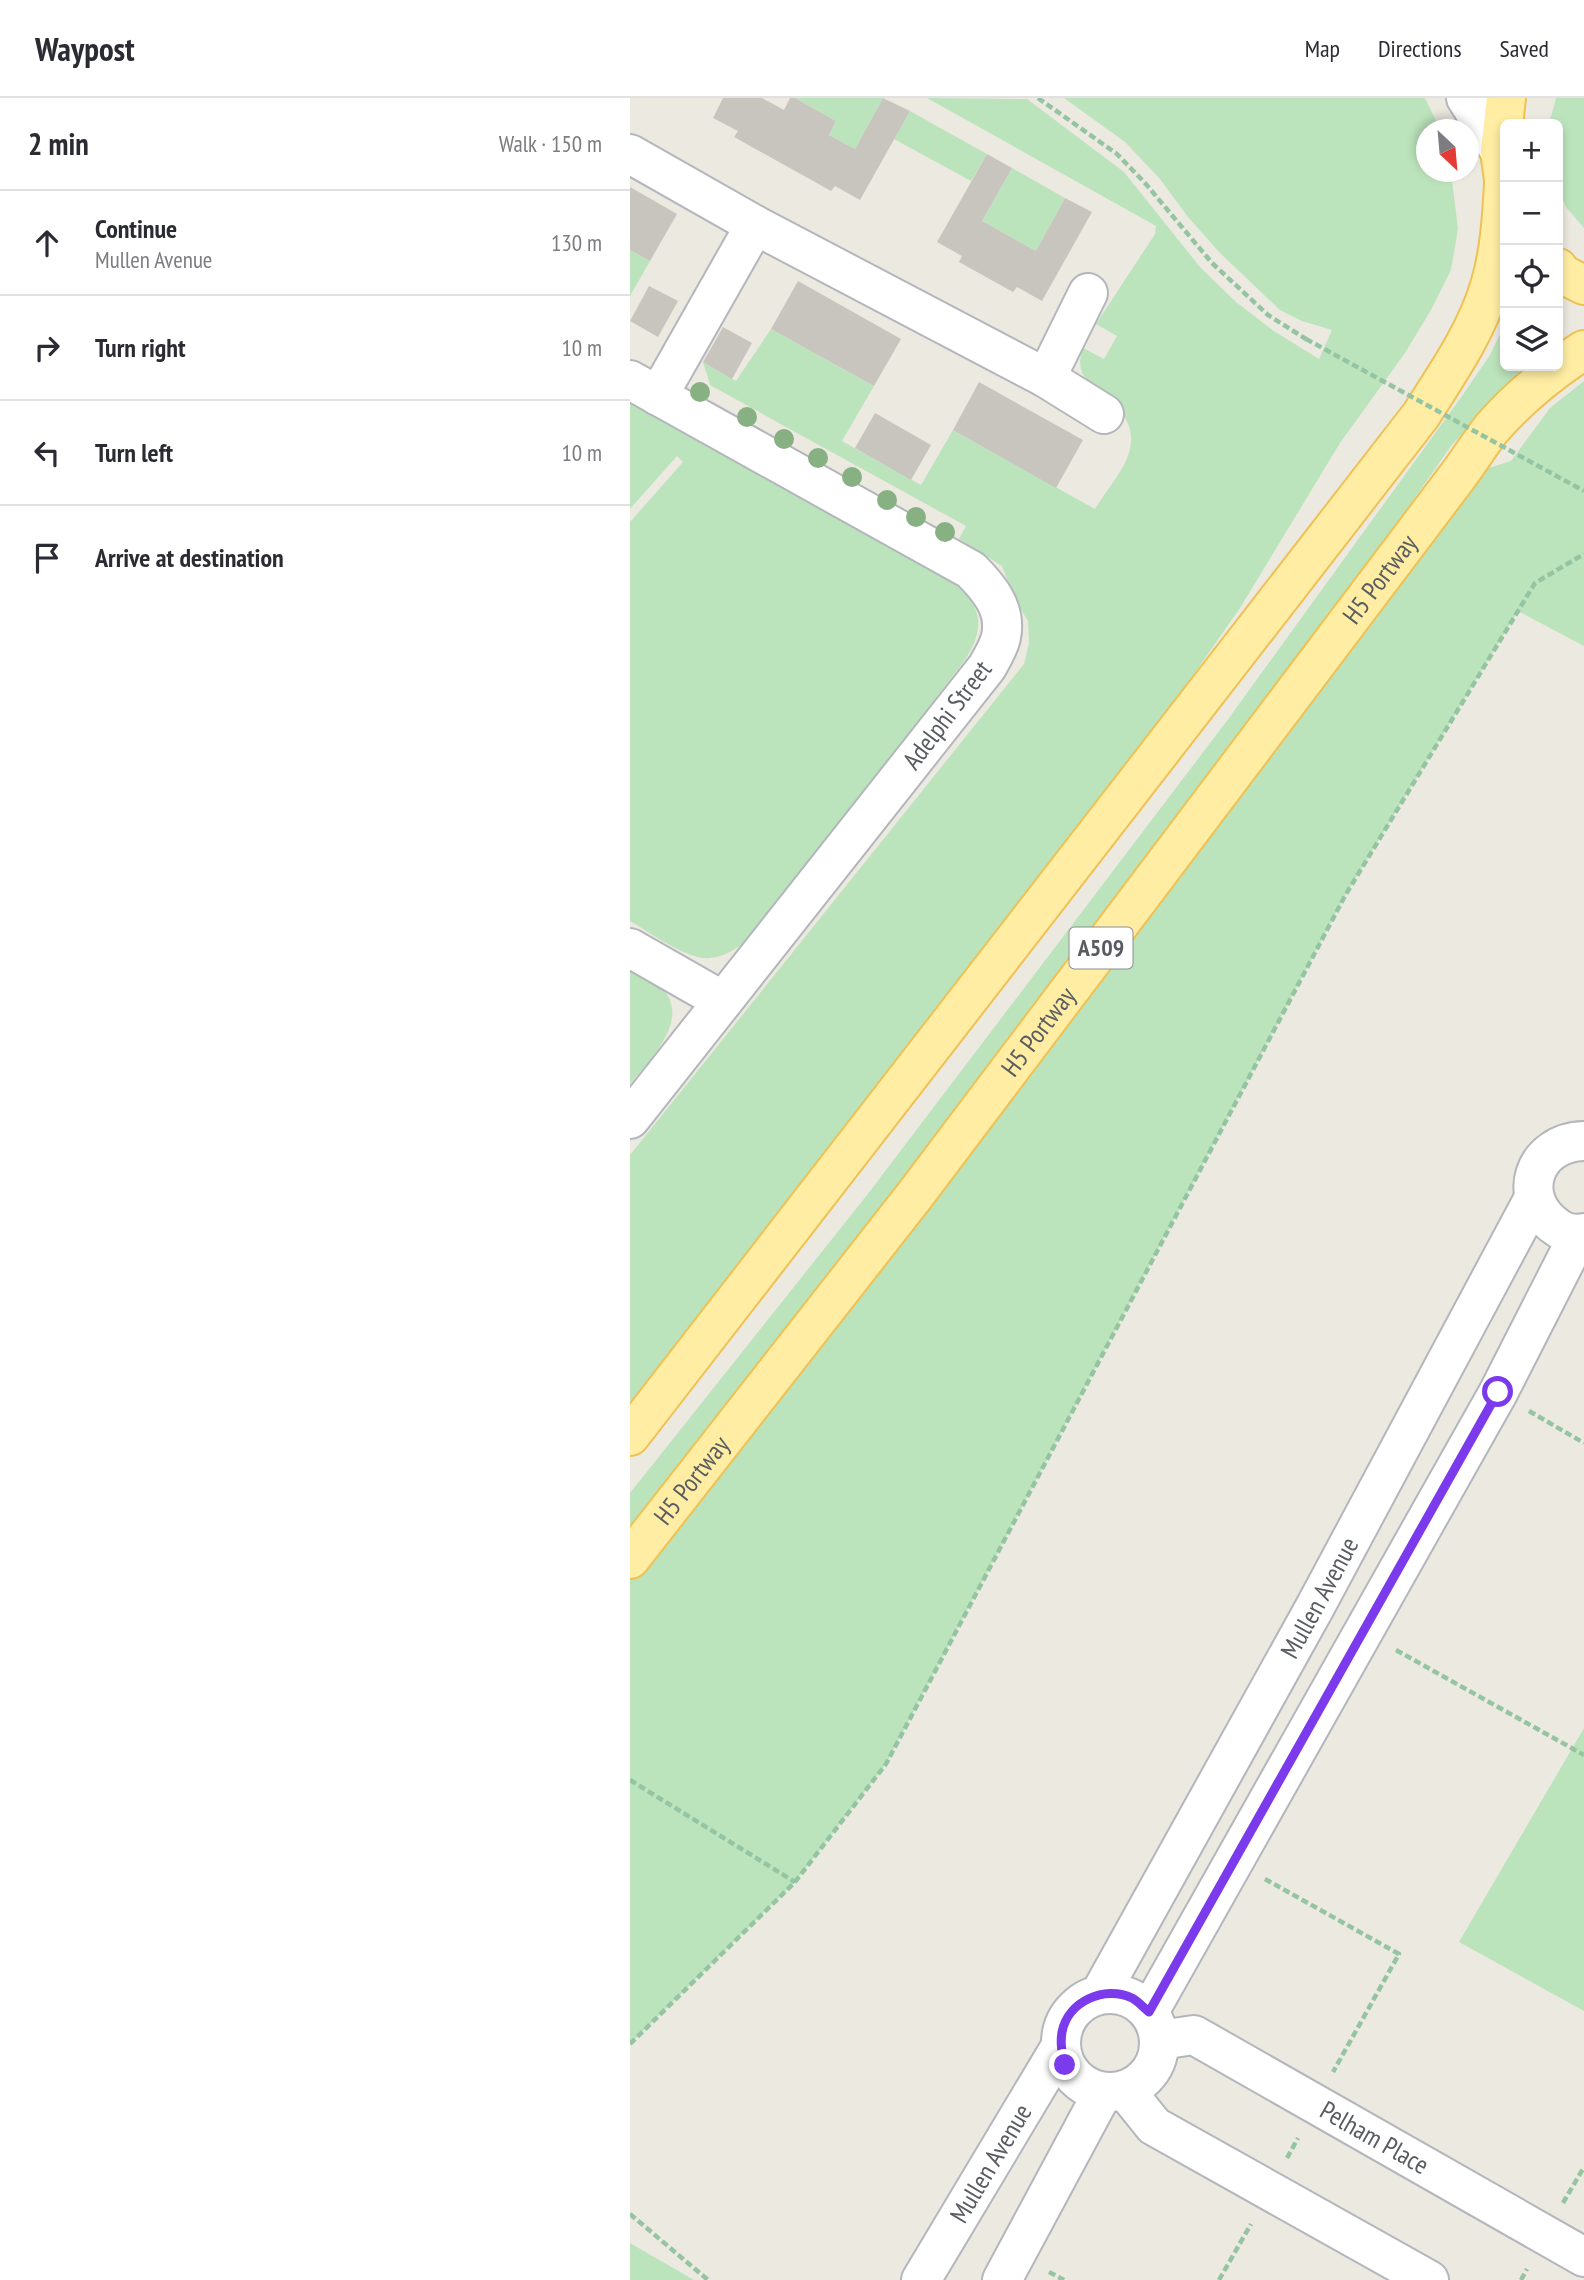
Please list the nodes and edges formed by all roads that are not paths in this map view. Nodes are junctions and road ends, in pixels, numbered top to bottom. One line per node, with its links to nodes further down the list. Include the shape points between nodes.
1 (1465, 98): 5 (street)
2 (1506, 98): 3 (main road, A509)
3 (1505, 119)
4 (630, 154): 7 (street)
5 (1500, 168)
6 (1503, 182): 21 (main road, A509, via 1500,240 1490,287 1463,349 1421,415)
7 (755, 225): 12 (street); 13 (street, Adelphi Street)
8 (1563, 274): 9 (main road)
9 (1584, 285)
10 (1088, 293): 12 (street)
11 (1584, 350): 22 (main road, H5 Portway / A509, via 1528,391 1492,429 915,1195)
12 (1046, 379): 14 (street)
13 (644, 388): 16 (street, Adelphi Street, via 971,570 990,588 1000,610 1001,637 987,667)
14 (1104, 414)
15 (630, 948): 16 (street)
16 (723, 1001): 17 (street, Adelphi Street)
17 (630, 1119)
18 (1580, 1132): 19 (street, Mullen Avenue, via 1550,1150 1540,1163 1533,1182)
19 (1534, 1198): 20 (street, via 1546,1220 1563,1231); 23 (street, Mullen Avenue)
20 (1581, 1234): 24 (street, via 1498,1392 1234,1862)
21 (630, 1436)
22 (630, 1559)
23 (1100, 1994): 24 (street, via 1118,1993 1134,1999); 25 (street, via 1070,2014)
24 (1155, 2026): 26 (street, via 1157,2058 1149,2074 1136,2085); 27 (street, Pelham Place, via 1194,2035)
25 (1060, 2046): 26 (street, via 1065,2065 1075,2078 1087,2087); 28 (street, Mullen Avenue)
26 (1114, 2091): 29 (street); 30 (street, via 1154,2126)
27 (1584, 2257)
28 (921, 2280)
29 (1002, 2280)
30 (1429, 2280)

